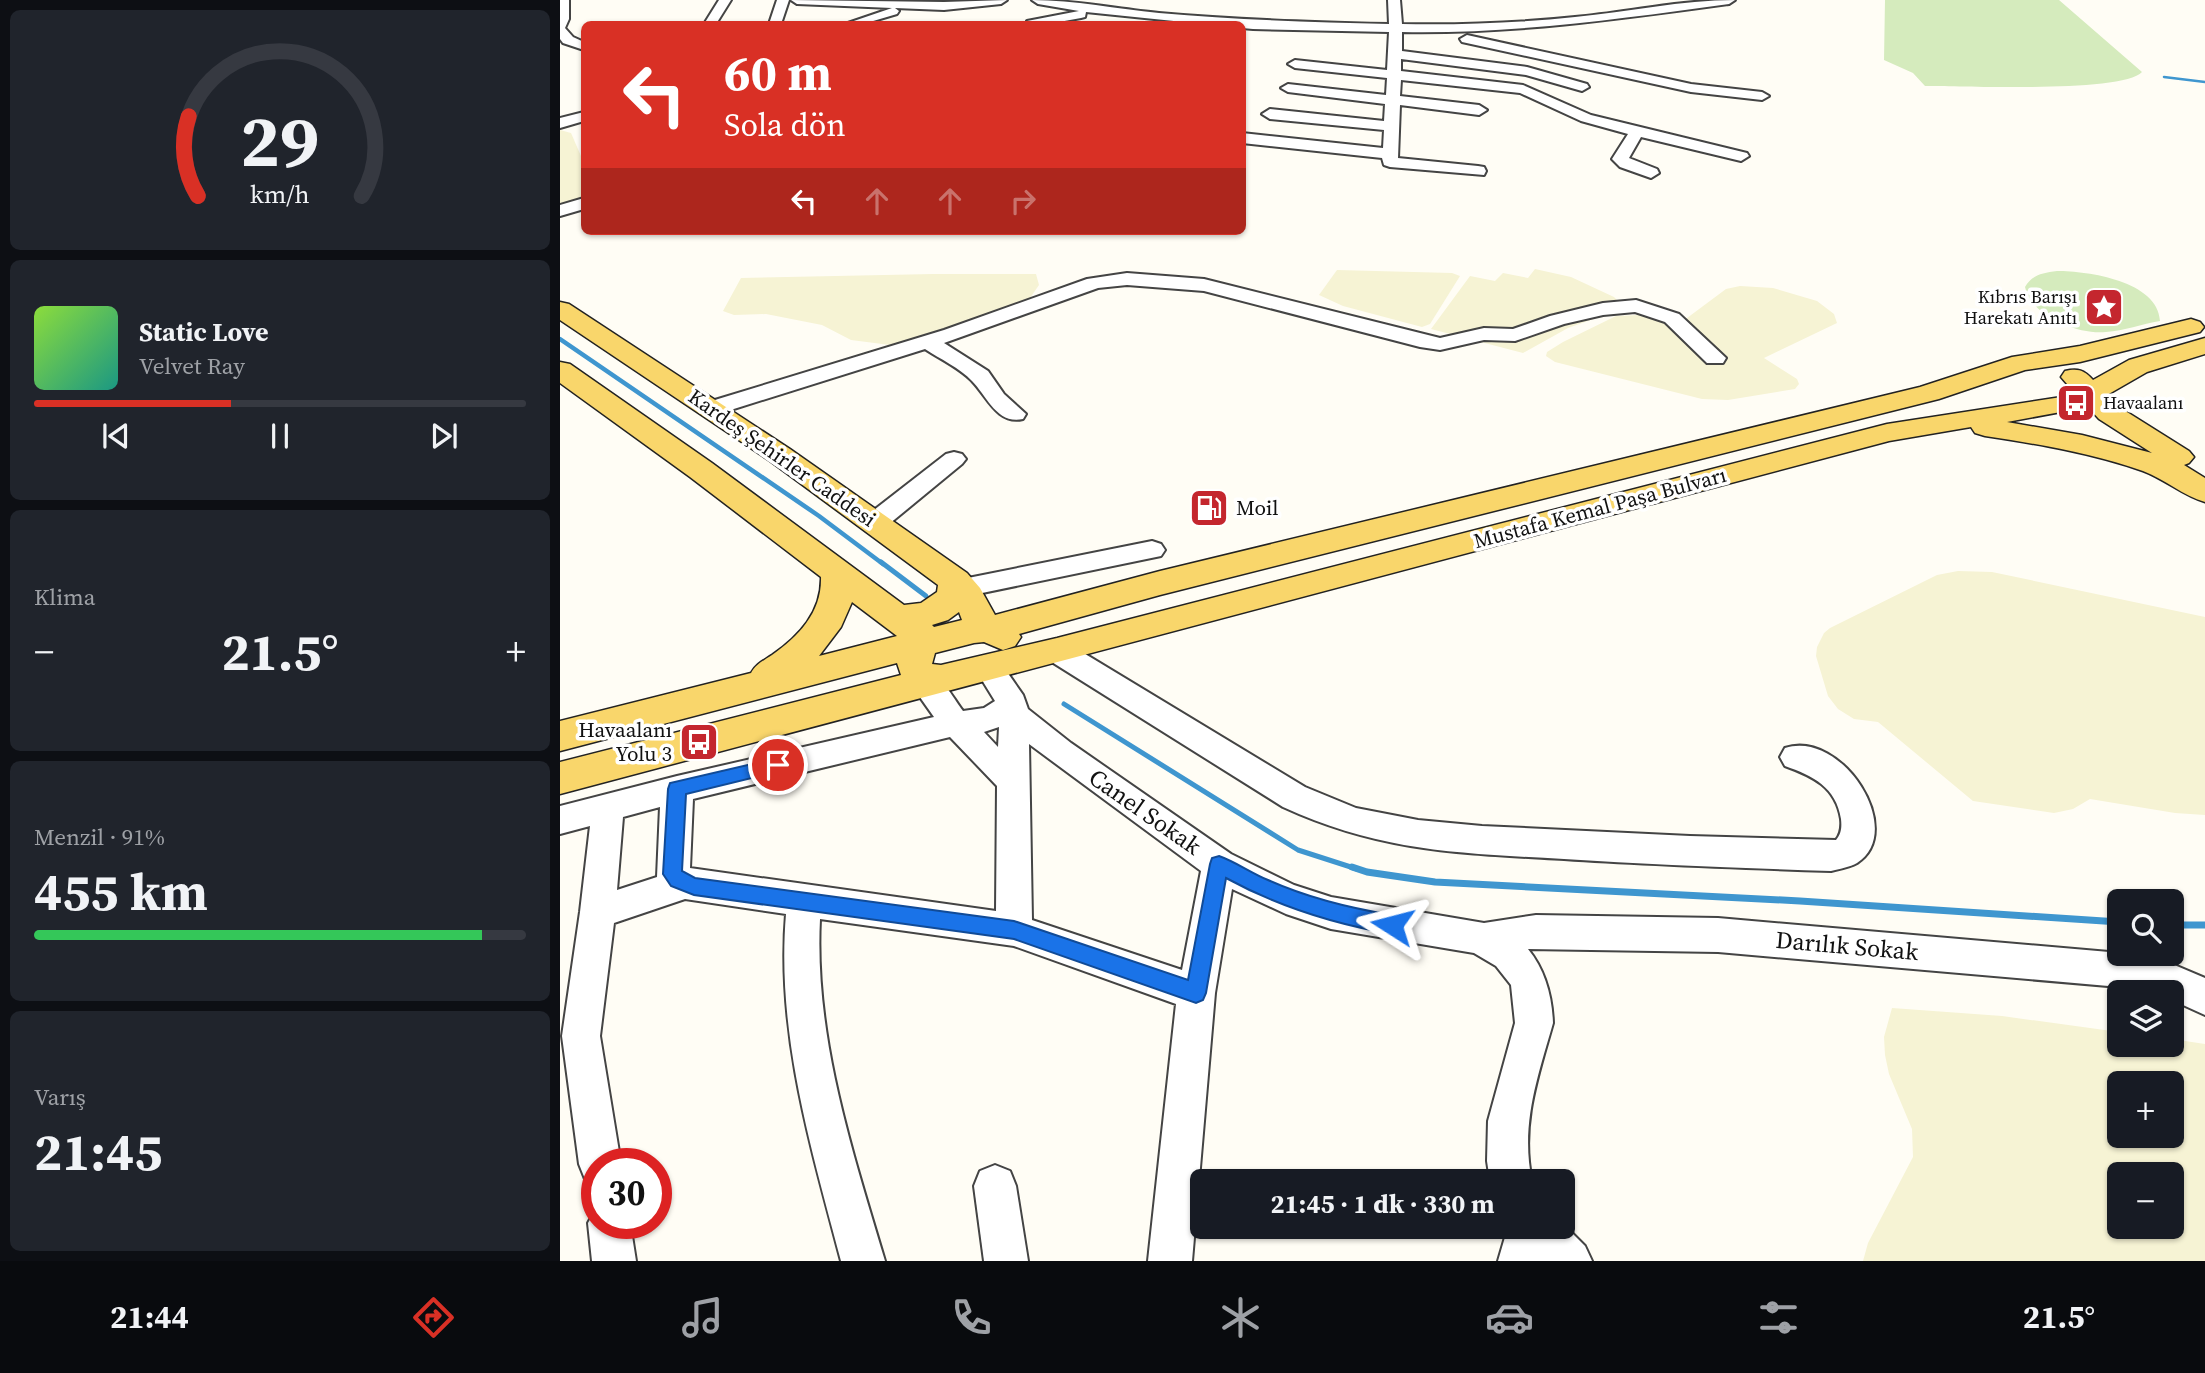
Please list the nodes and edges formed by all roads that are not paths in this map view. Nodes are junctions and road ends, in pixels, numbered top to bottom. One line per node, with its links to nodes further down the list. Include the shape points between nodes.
1 (563, 0): 20 (street)
2 (725, 0): 12 (street)
3 (783, 0): 13 (street)
4 (797, 0): 9 (street)
5 (1000, 0): 9 (street, via 960,6)
6 (1038, 0): 10 (street)
7 (1394, 0): 22 (street)
8 (1729, 0): 19 (street)
9 (919, 3): 11 (street); 14 (street)
10 (1098, 11): 15 (street); 16 (street); 17 (street)
11 (916, 19)
12 (712, 21)
13 (776, 21)
14 (861, 21)
15 (1047, 21)
16 (1092, 21)
17 (1206, 21)
18 (1246, 24): 21 (street)
19 (1534, 24): 23 (street); 23 (street, via 1524,10)
20 (560, 26)
21 (1348, 27): 22 (street); 26 (street)
22 (1396, 28): 24 (street); 30 (street)
23 (1477, 28): 24 (street)
24 (1429, 29): 32 (street)
25 (560, 31): 27 (street)
26 (1335, 45)
27 (581, 46)
28 (581, 48): 29 (street)
29 (560, 52)
30 (1394, 54): 33 (street); 34 (street, via 1527,72)
31 (1295, 64): 33 (street)
32 (1621, 71): 34 (street); 36 (street, via 1691,88)
33 (1394, 74): 37 (street); 38 (street, via 1523,89)
34 (1582, 87): 38 (street)
35 (1288, 88): 37 (street)
36 (1762, 96)
37 (1392, 99): 39 (street); 43 (street)
38 (1550, 100): 44 (street, via 1580,116)
39 (1479, 110)
40 (1270, 114): 43 (street)
41 (560, 123): 42 (street)
42 (581, 123)
43 (1391, 126): 46 (street)
44 (1636, 133): 47 (street); 49 (street, via 1620,159)
45 (1246, 138): 46 (street)
46 (1390, 154): 48 (street, via 1390,162)
47 (1741, 156)
48 (1478, 171)
49 (1651, 173)
50 (581, 206): 51 (street)
51 (560, 211)
52 (560, 309): 62 (main road, Kardeş Şehirler Caddesi)
53 (2205, 323): 57 (main road, Mustafa Kemal Paşa Bulvarı)
54 (929, 342): 56 (street, via 1094,284 1127,279 1213,287 1440,344 1485,334 1515,335 1557,320 1636,306 1672,318); 62 (street); 63 (street, via 980,376 996,399)
55 (2205, 346): 60 (main road, Mustafa Kemal Paşa Bulvarı, via 2138,366)
56 (1715, 358)
57 (2043, 361): 59 (main road, Mustafa Kemal Paşa Bulvarı); 60 (main road, via 2073,375)
58 (560, 370): 70 (main road)
59 (1996, 370): 61 (main road, via 2012,392); 73 (main road, Mustafa Kemal Paşa Bulvarı, via 1929,393)
60 (2090, 394): 61 (main road, Mustafa Kemal Paşa Bulvarı, via 2076,403); 66 (main road)
61 (2043, 407): 64 (main road, Mustafa Kemal Paşa Bulvarı); 66 (main road, via 2112,432)
62 (713, 408): 68 (main road, Kardeş Şehirler Caddesi)
63 (1015, 414)
64 (1922, 426): 66 (main road, via 1981,427 2068,439); 75 (main road, Mustafa Kemal Paşa Bulvarı)
65 (954, 459): 68 (street)
66 (2190, 473): 67 (main road)
67 (2205, 492)
68 (874, 523): 71 (main road, Kardeş Şehirler Caddesi)
69 (1152, 550): 71 (street)
70 (837, 571): 72 (main road); 78 (main road, via 836,604 822,628 790,661)
71 (959, 585): 72 (main road, via 940,609 923,616); 73 (main road, Kardeş Şehirler Caddesi)
72 (898, 617): 74 (main road)
73 (986, 629): 74 (main road, Mustafa Kemal Paşa Bulvarı); 76 (main road, Kardeş Şehirler Caddesi, via 1002,635 1005,645)
74 (926, 643): 77 (main road, via 916,654 914,667 920,676); 78 (main road)
75 (1057, 651): 76 (main road, Mustafa Kemal Paşa Bulvarı); 83 (street, via 1294,797 1335,816 1402,834 1844,855 1852,848 1858,825 1852,798 1830,769)
76 (990, 667): 77 (main road, Mustafa Kemal Paşa Bulvarı); 79 (street, Canel Sokak)
77 (933, 681): 80 (street); 85 (main road)
78 (743, 688): 81 (main road)
79 (1014, 709): 80 (street, via 980,722); 82 (street, Canel Sokak); 84 (street)
80 (956, 724): 84 (street); 86 (street)
81 (560, 736)
82 (1060, 752): 84 (street, via 1024,759); 89 (street, Canel Sokak)
83 (1797, 757)
84 (1013, 776): 93 (street)
85 (560, 778)
86 (677, 789): 87 (street); 90 (street, via 673,874)
87 (608, 807): 88 (street); 92 (street)
88 (560, 820)
89 (1219, 864): 94 (street, Canel Sokak, via 1275,893 1346,917); 95 (street)
90 (685, 884): 91 (street); 92 (street)
91 (804, 901): 93 (street); 105 (street, via 802,1002 828,1133)
92 (598, 912): 97 (street)
93 (1014, 930): 95 (street)
94 (1485, 939): 96 (street, Darılık Sokak, via 1536,931 1718,935 2131,971 2165,979); 99 (street, Canel Sokak, via 1519,966 1535,1007 1506,1122)
95 (1196, 993): 107 (street)
96 (2205, 997)
97 (570, 1039): 98 (street)
98 (596, 1148)
99 (1509, 1169)
100 (995, 1185): 106 (street)
101 (611, 1239): 104 (street)
102 (1527, 1239): 108 (street)
103 (1545, 1239): 109 (street)
104 (614, 1261)
105 (863, 1261)
106 (1006, 1261)
107 (1170, 1261)
108 (1520, 1261)
109 (1570, 1261)

